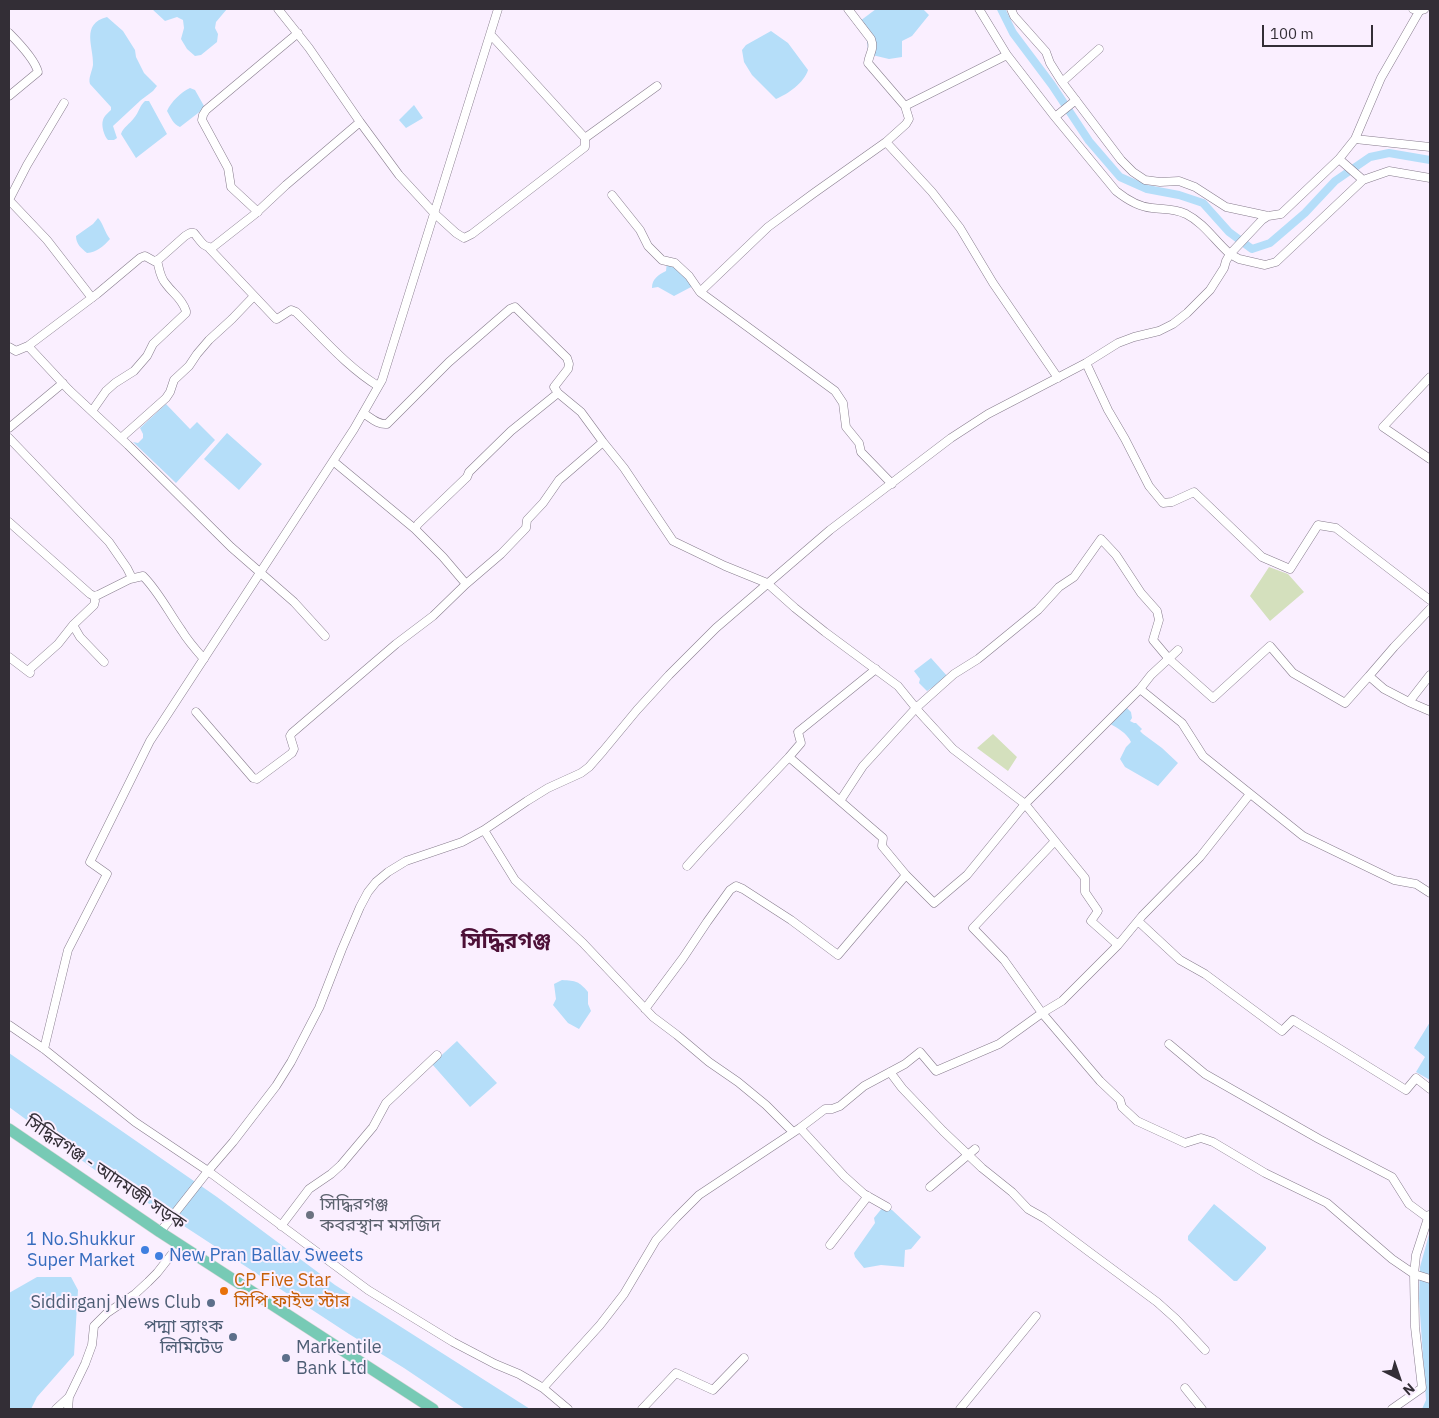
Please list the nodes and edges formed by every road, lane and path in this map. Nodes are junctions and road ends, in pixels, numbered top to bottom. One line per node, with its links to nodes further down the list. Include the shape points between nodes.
1 (278, 9): 7 (street)
2 (498, 9): 9 (street)
3 (848, 9): 17 (street, via 873,44 868,63)
4 (978, 9): 11 (street)
5 (1011, 9): 12 (street, via 1046,52)
6 (1419, 9): 21 (street, via 1381,78)
7 (298, 33): 19 (street); 29 (street, via 203,115 202,120 228,168 231,187)
8 (9, 34): 14 (street, via 38,72)
9 (491, 35): 20 (street); 30 (street)
10 (1099, 50): 12 (street)
11 (1007, 54): 17 (street); 18 (street)
12 (1062, 82): 15 (street)
13 (657, 86): 20 (street)
14 (9, 96)
15 (1075, 101): 18 (street); 31 (street, via 1121,160 1145,180 1179,180 1226,207)
16 (64, 103): 28 (street)
17 (905, 106): 22 (street, via 909,119)
18 (1057, 116): 33 (street, via 1110,184 1127,200 1187,214)
19 (360, 122): 29 (street); 30 (street, via 398,175)
20 (585, 138): 30 (street, via 585,147 468,237 456,233)
21 (1355, 139): 23 (street); 24 (street)
22 (886, 142): 35 (street, via 768,227); 42 (street, via 960,228)
23 (1430, 147)
24 (1340, 160): 25 (street); 31 (street, via 1281,214)
25 (1361, 178): 26 (street, via 1390,171); 33 (street, via 1276,262 1264,265 1239,259)
26 (1430, 178)
27 (612, 196): 35 (street, via 640,230 648,246 662,260 675,263)
28 (9, 200): 37 (street, via 47,240)
29 (258, 212): 32 (street)
30 (434, 213): 44 (street)
31 (1265, 218): 33 (street)
32 (208, 248): 34 (street, via 194,233 190,233); 36 (street)
33 (1231, 252): 40 (street, via 1210,290 1174,324 1118,343)
34 (158, 260): 37 (street, via 145,256 140,258); 46 (street, via 162,278 181,300 186,313 153,344 134,370 106,391)
35 (700, 292): 54 (street, via 834,391 843,403 846,427 859,443 861,452)
36 (254, 296): 44 (street, via 276,319 291,310 296,312 339,356); 50 (street, via 174,380 166,398)
37 (92, 298): 38 (street)
38 (28, 346): 39 (street, via 16,351); 43 (street)
39 (9, 347)
40 (1086, 364): 42 (street); 62 (street, via 1149,486 1163,503 1194,492 1262,557 1290,570 1318,525 1336,528)
41 (1430, 377): 52 (street, via 1383,427)
42 (1058, 378): 54 (street, via 988,414)
43 (63, 383): 46 (street); 48 (street)
44 (378, 386): 47 (street)
45 (558, 393): 47 (street, via 554,387 568,369 567,358 515,307 449,362 387,424); 51 (street, via 581,412); 56 (street, via 511,431)
46 (92, 411): 50 (street)
47 (363, 413): 53 (street)
48 (9, 428)
49 (9, 438): 58 (street, via 109,542)
50 (121, 438): 57 (street)
51 (602, 442): 59 (street, via 624,468 672,541); 60 (street, via 559,480 527,520 526,528)
52 (1430, 459)
53 (333, 461): 56 (street); 57 (street)
54 (892, 484): 59 (street)
55 (9, 522): 61 (street)
56 (415, 529): 60 (street)
57 (260, 572): 65 (street); 68 (street)
58 (132, 578): 61 (street); 68 (street, via 143,576 148,581)
59 (767, 583): 71 (street); 83 (street, via 669,675 589,767 548,788)
60 (466, 584): 78 (street, via 433,616 292,733 292,753 256,779)
61 (94, 596): 64 (street, via 94,605)
62 (1430, 600)
63 (1430, 609): 73 (street)
64 (73, 626): 67 (street, via 30,672); 70 (street)
65 (325, 636)
66 (1178, 650): 69 (street)
67 (9, 657)
68 (204, 659): 94 (street, via 150,741 90,862 107,874 68,950)
69 (1169, 659): 73 (street, via 1213,698 1270,646 1293,672 1345,703); 74 (street); 76 (street, via 1153,640 1159,620 1157,612 1101,539 1074,577 1038,610 978,659 954,674)
70 (104, 662)
71 (876, 669): 76 (street, via 898,686); 79 (street, via 798,732 801,743)
72 (1430, 675): 75 (street)
73 (1369, 676): 75 (street, via 1384,689)
74 (1140, 689): 80 (street, via 1182,723 1202,756); 82 (street)
75 (1409, 702): 77 (street)
76 (916, 708): 81 (street, via 863,766); 82 (street, via 953,749)
77 (1430, 711)
78 (196, 712)
79 (789, 757): 81 (street); 85 (street)
80 (1250, 794): 87 (street, via 1302,836 1394,880 1416,884); 88 (street, via 1200,857)
81 (840, 801): 86 (street, via 883,838 882,846)
82 (1025, 804): 84 (street); 86 (street, via 967,875 934,903)
83 (484, 830): 90 (street, via 515,880 583,943); 103 (street, via 462,842 406,861 388,872 368,892 319,1008 291,1062 276,1086)
84 (1055, 841): 89 (street, via 1085,878 1084,892 1098,911 1091,921); 91 (street, via 972,928 1004,960)
85 (688, 866)
86 (906, 875): 90 (street, via 838,956 791,920 736,886)
87 (1430, 893)
88 (1138, 921): 89 (street); 97 (street, via 1180,960 1205,974 1282,1031 1292,1020 1406,1090 1416,1078)
89 (1118, 946): 91 (street, via 1062,1001)
90 (645, 1009): 100 (street, via 766,1105)
91 (1042, 1013): 96 (street, via 999,1044 936,1071 920,1052); 112 (street, via 1137,1121 1185,1143 1201,1138 1213,1142 1264,1173 1327,1203 1392,1260)
92 (9, 1025): 94 (street)
93 (1169, 1044): 107 (street, via 1205,1074 1392,1177 1408,1204)
94 (44, 1048): 103 (street, via 135,1122)
95 (438, 1055): 108 (street, via 386,1103 373,1127 341,1165 308,1189)
96 (890, 1072): 98 (street, via 864,1086 840,1106 825,1109); 102 (street)
97 (1430, 1089)
98 (800, 1128): 100 (street); 105 (street, via 844,1176)
99 (9, 1129): 109 (main road, সিদ্ধিরগঞ্জ - আদমজী সড়ক)
100 (793, 1132): 118 (street, via 700,1195 676,1218 656,1240 618,1302)
101 (975, 1149): 102 (street)
102 (968, 1155): 104 (street); 115 (street, via 1028,1209 1157,1302)
103 (208, 1171): 108 (street); 109 (street)
104 (930, 1187)
105 (868, 1196): 106 (street); 111 (street)
106 (887, 1207)
107 (1429, 1216): 112 (street, via 1416,1255)
108 (281, 1226): 118 (street, via 395,1307 453,1342)
109 (160, 1232): 110 (main road, সিদ্ধিরগঞ্জ - আদমজী সড়ক)
110 (178, 1244): 120 (street, via 148,1282 94,1326 92,1345); 123 (main road, সিদ্ধিরগঞ্জ - আদমজী সড়ক)
111 (830, 1245)
112 (1414, 1274): 113 (street); 117 (street, via 1415,1327)
113 (1430, 1279)
114 (1036, 1316): 126 (street)
115 (1205, 1350)
116 (744, 1358): 125 (street, via 713,1390 676,1373)
117 (1426, 1387): 128 (street)
118 (544, 1388): 124 (street)
119 (1185, 1388): 127 (street)
120 (69, 1396): 121 (street); 122 (street)
121 (56, 1409)
122 (68, 1409)
123 (433, 1409)
124 (568, 1409)
125 (642, 1409)
126 (960, 1409)
127 (1202, 1409)
128 (1392, 1409)

